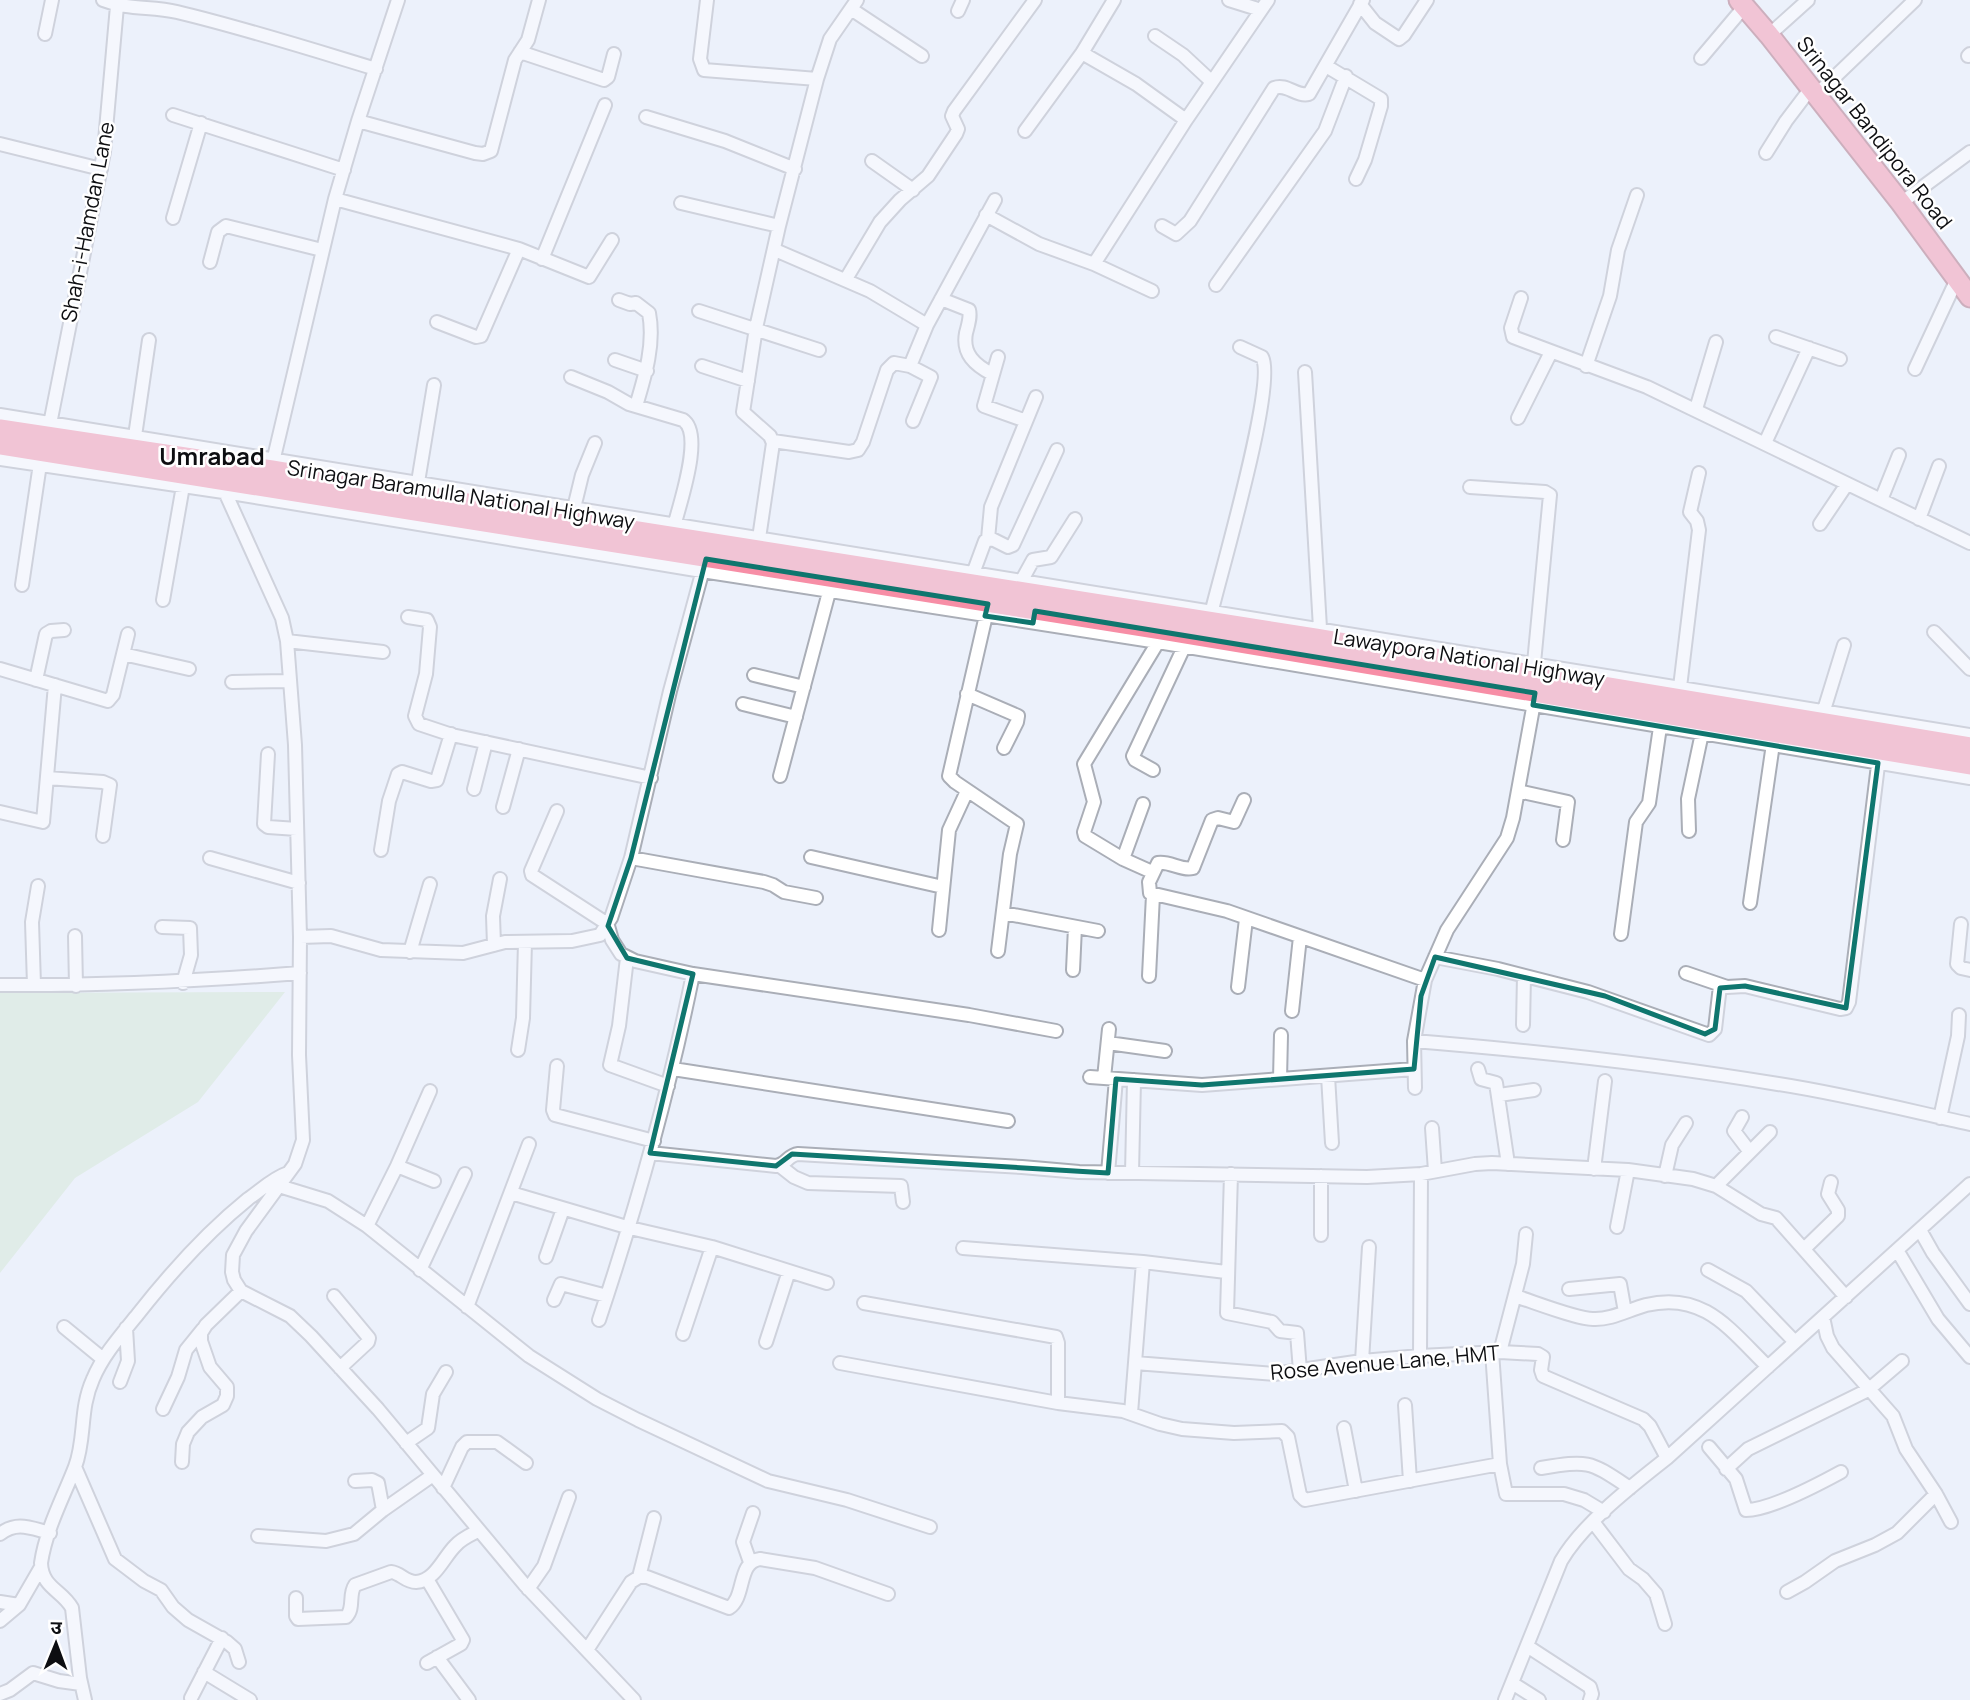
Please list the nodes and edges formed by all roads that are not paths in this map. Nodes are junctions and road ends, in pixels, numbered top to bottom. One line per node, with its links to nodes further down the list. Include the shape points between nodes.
1 (52, 0): 17 (street)
2 (103, 0): 16 (street)
3 (398, 0): 26 (street)
4 (539, 0): 20 (street)
5 (708, 0): 28 (street, via 700,59 704,70)
6 (1035, 0): 46 (street, via 954,111 956,134)
7 (1114, 0): 21 (street)
8 (1229, 0): 15 (street)
9 (1427, 0): 12 (street, via 1399,39 1375,23)
10 (1808, 0): 18 (street)
11 (1915, 0): 30 (street)
12 (1362, 2): 25 (street)
13 (854, 4): 23 (street); 28 (street, via 830,40)
14 (1741, 4): 18 (highway, Srinagar Bandipora Road); 24 (street)
15 (1264, 5): 29 (street)
16 (117, 6): 26 (street, via 174,11); 42 (street, Shah-i-Hamdan Lane)
17 (45, 34)
18 (1769, 35): 30 (highway, Srinagar Bandipora Road)
19 (1155, 36): 29 (street)
20 (520, 52): 22 (street, via 604,79); 35 (street, via 493,147 487,153)
21 (1082, 53): 34 (street); 37 (street)
22 (614, 54)
23 (922, 56)
24 (1701, 58)
25 (1326, 65): 27 (street); 55 (street, via 1307,96 1281,86 1274,88 1190,221 1176,234)
26 (376, 69): 35 (street)
27 (1346, 76): 45 (street, via 1381,103); 65 (street, via 1325,131)
28 (817, 79): 43 (street)
29 (1212, 82): 34 (street)
30 (1814, 91): 40 (street, via 1786,121); 51 (highway, Srinagar Bandipora Road)
31 (605, 105): 60 (street)
32 (173, 115): 36 (street)
33 (646, 117): 43 (street)
34 (1186, 120): 62 (street)
35 (358, 121): 44 (street)
36 (201, 123): 44 (street); 53 (street)
37 (1025, 131)
38 (0, 144): 42 (street)
39 (1970, 152): 51 (street)
40 (1766, 153)
41 (873, 161): 46 (street)
42 (101, 169): 103 (street, Shah-i-Hamdan Lane)
43 (795, 169): 54 (street)
44 (344, 170): 48 (street)
45 (1356, 179)
46 (914, 190): 63 (street, via 880,222)
47 (1637, 195): 87 (street)
48 (335, 199): 57 (street); 58 (street)
49 (995, 200): 52 (street)
50 (681, 203): 54 (street)
51 (1900, 203): 64 (highway, Srinagar Bandipora Road)
52 (986, 215): 62 (street, via 1039,244); 69 (street)
53 (173, 218)
54 (779, 226): 59 (street)
55 (1162, 226)
56 (612, 240): 60 (street, via 589,278)
57 (519, 249): 60 (street); 72 (street, via 482,335 476,337)
58 (321, 250): 61 (street, via 226,226 218,232); 113 (street)
59 (775, 250): 63 (street); 74 (street)
60 (542, 259)
61 (210, 262)
62 (1094, 264): 66 (street)
63 (846, 279): 73 (street)
64 (1956, 279): 67 (highway, Srinagar Bandipora Road); 88 (street)
65 (1216, 285)
66 (1152, 291)
67 (1970, 297)
68 (1521, 298): 81 (street, via 1510,334)
69 (941, 299): 73 (street); 91 (street, via 969,310 968,354)
70 (619, 300): 89 (street, via 636,303 649,313 652,330)
71 (699, 311): 74 (street)
72 (437, 322)
73 (927, 325): 86 (street)
74 (756, 328): 80 (street); 93 (street)
75 (1776, 337): 79 (street)
76 (149, 340): 104 (street)
77 (1716, 342): 97 (street)
78 (1240, 347): 140 (street, via 1262,357 1265,370 1257,432)
79 (1809, 348): 83 (street); 107 (street)
80 (818, 350)
81 (1551, 352): 87 (street); 99 (street)
82 (998, 357): 91 (street)
83 (1840, 359)
84 (615, 360): 89 (street)
85 (702, 366): 93 (street)
86 (910, 366): 100 (street, via 931,378); 105 (street, via 897,363 888,367 858,450 842,452)
87 (1586, 366): 97 (street)
88 (1915, 369)
89 (646, 371): 96 (street)
90 (1304, 372): 141 (street)
91 (992, 374): 101 (street, via 984,406)
92 (571, 377): 96 (street)
93 (747, 381): 105 (street, via 743,412)
94 (434, 385): 116 (street)
95 (1036, 397): 101 (street)
96 (636, 406): 126 (street, via 689,424 691,458)
97 (1696, 409): 107 (street)
98 (0, 415): 103 (street)
99 (1518, 418)
100 (914, 421)
101 (1026, 421): 128 (street, via 991,507)
102 (0, 429): 103 (highway)
103 (49, 429): 104 (street); 113 (highway)
104 (135, 436): 113 (street)
105 (773, 441): 129 (street)
106 (595, 443): 122 (street)
107 (1765, 443): 117 (street)
108 (0, 445): 123 (highway, Srinagar Baramulla National Highway)
109 (1057, 450): 128 (street, via 1012,546)
110 (1899, 455): 121 (street)
111 (0, 459): 112 (street)
112 (40, 464): 118 (street); 134 (street)
113 (273, 464): 116 (street); 129 (highway, via 551,517)
114 (1939, 466): 125 (street)
115 (1699, 472): 161 (street, via 1690,512 1699,530)
116 (418, 482): 122 (street)
117 (1847, 484): 121 (street); 127 (street)
118 (183, 485): 120 (street); 136 (street)
119 (1470, 487): 151 (street, via 1550,495)
120 (225, 492): 123 (street); 145 (street, via 282,618)
121 (1881, 500): 125 (street)
122 (574, 508): 126 (street)
123 (397, 514): 131 (highway, Srinagar Baramulla National Highway)
124 (1075, 519): 133 (street, via 1051,557 1033,560)
125 (1919, 519): 130 (street)
126 (675, 523): 129 (street)
127 (1820, 524)
128 (988, 539): 132 (street)
129 (758, 543): 132 (highway)
130 (1970, 543)
131 (704, 565): 135 (street); 137 (highway, Srinagar Baramulla National Highway, via 790,572); 182 (street)
132 (972, 578): 133 (street); 140 (highway)
133 (1022, 580): 140 (street)
134 (22, 585)
135 (829, 592): 137 (street); 160 (street)
136 (163, 600)
137 (987, 610): 139 (highway, Srinagar Baramulla National Highway); 162 (street)
138 (408, 617): 169 (street, via 426,621 430,627 416,720)
139 (1034, 617): 140 (highway, Srinagar Baramulla National Highway); 146 (street)
140 (1215, 625): 141 (street); 163 (highway, Lawaypora National Highway); 173 (highway)
141 (1320, 628): 151 (street)
142 (64, 630): 156 (street, via 47,634)
143 (1934, 632): 154 (street)
144 (128, 634): 150 (street)
145 (287, 641): 149 (street); 157 (street)
146 (1158, 642): 148 (street); 200 (street, via 1084,764 1094,802 1085,836)
147 (1844, 645): 165 (street)
148 (1184, 647): 163 (street); 179 (street, via 1133,754)
149 (383, 652)
150 (123, 654): 153 (street); 159 (street, via 109,700)
151 (1534, 663): 161 (street)
152 (0, 669): 156 (street)
153 (189, 669)
154 (1970, 669)
155 (754, 675): 160 (street)
156 (36, 680): 159 (street)
157 (290, 681): 158 (street); 192 (street)
158 (232, 682)
159 (55, 685): 181 (street)
160 (804, 687): 166 (street)
161 (1680, 687): 165 (street)
162 (967, 694): 174 (street, via 1018,716); 185 (street, via 949,776)
163 (1534, 699): 167 (highway, Lawaypora National Highway); 186 (street)
164 (743, 704): 166 (street)
165 (1824, 710): 170 (street)
166 (796, 717): 180 (street)
167 (1661, 719): 168 (highway, Lawaypora National Highway); 218 (street, via 1649,803 1636,822)
168 (1708, 727): 171 (highway, Lawaypora National Highway); 193 (street, via 1688,799)
169 (451, 734): 172 (street); 196 (street, via 437,780 398,774)
170 (1970, 735)
171 (1774, 739): 177 (highway, Lawaypora National Highway); 209 (street)
172 (486, 742): 175 (street); 184 (street)
173 (1970, 747)
174 (1004, 748)
175 (519, 749): 182 (street); 189 (street)
176 (268, 754): 192 (street, via 264,824)
177 (1879, 757): 178 (highway, Lawaypora National Highway); 183 (street); 240 (street, via 1846,1008 1745,986)
178 (1970, 765)
179 (1153, 770)
180 (780, 776)
181 (47, 778): 191 (street, via 43,822); 194 (street, via 110,785)
182 (651, 778): 199 (street)
183 (1970, 778)
184 (474, 789)
185 (967, 791): 206 (street, via 949,830); 210 (street, via 1017,824)
186 (1518, 791): 195 (street, via 1568,802); 226 (street, via 1507,838 1458,911)
187 (1244, 800): 201 (street, via 1233,823 1212,820 1193,868 1160,862)
188 (1143, 804): 200 (street)
189 (503, 807)
190 (557, 811): 213 (street, via 532,875)
191 (0, 812)
192 (297, 829): 203 (street)
193 (1689, 831)
194 (103, 836)
195 (1563, 840)
196 (380, 850)
197 (811, 857): 206 (street)
198 (210, 858): 203 (street)
199 (631, 858): 208 (street, via 771,884 784,892); 213 (street)
200 (1124, 859): 201 (street)
201 (1152, 872): 207 (street, via 1148,887)
202 (500, 879): 223 (street, via 493,916)
203 (299, 883): 220 (street)
204 (430, 884): 225 (street)
205 (38, 886): 238 (street, via 32,922)
206 (943, 887): 216 (street)
207 (1153, 895): 211 (street); 233 (street)
208 (816, 898)
209 (1749, 903)
210 (1003, 913): 215 (street); 224 (street)
211 (1246, 919): 221 (street); 241 (street)
212 (1961, 924): 229 (street, via 1957,964)
213 (608, 926): 222 (street, via 600,935 582,940); 227 (street, via 617,949)
214 (162, 927): 236 (street, via 190,928 191,955)
215 (1075, 927): 217 (street); 228 (street)
216 (939, 930)
217 (1098, 931)
218 (1621, 934)
219 (75, 936): 239 (street)
220 (300, 937): 225 (street, via 331,936 381,950); 231 (street)
221 (1300, 937): 235 (street); 242 (street)
222 (525, 942): 223 (street); 249 (street)
223 (494, 945): 225 (street, via 463,953)
224 (998, 951)
225 (410, 952)
226 (1435, 957): 234 (street); 235 (street)
227 (627, 958): 232 (street); 261 (street, via 610,1065)
228 (1073, 970)
229 (1970, 970)
230 (1686, 973): 240 (street)
231 (300, 974): 236 (street); 283 (street, via 303,1140)
232 (692, 974): 245 (street); 252 (street)
233 (1149, 976)
234 (1524, 976): 240 (street, via 1605,996 1709,1035 1715,1028); 244 (street)
235 (1425, 980): 248 (street)
236 (183, 983): 239 (street)
237 (0, 985): 238 (street)
238 (34, 985): 239 (street)
239 (76, 986)
240 (1720, 986)
241 (1238, 987)
242 (1293, 1011)
243 (1959, 1015): 247 (street)
244 (1523, 1025)
245 (1056, 1031)
246 (1281, 1035): 258 (street)
247 (1964, 1037): 267 (street)
248 (1415, 1041): 253 (street); 267 (street, via 1532,1050 1704,1072)
249 (518, 1050)
250 (1165, 1051): 257 (street, via 1108,1036)
251 (557, 1066): 275 (street, via 555,1115)
252 (673, 1069): 261 (street); 268 (street)
253 (1413, 1069): 255 (street); 262 (street)
254 (1478, 1069): 265 (street, via 1481,1079 1495,1081)
255 (1328, 1076): 258 (street); 273 (street)
256 (1090, 1077): 257 (street)
257 (1110, 1079): 259 (street); 284 (street)
258 (1280, 1079): 259 (street, via 1202,1085)
259 (1134, 1080): 285 (street)
260 (1605, 1082): 280 (street)
261 (668, 1086): 275 (street)
262 (1415, 1088)
263 (1534, 1090): 265 (street)
264 (430, 1091): 278 (street)
265 (1499, 1095): 277 (street)
266 (1742, 1117): 276 (street, via 1734,1131)
267 (1940, 1118): 270 (street)
268 (1008, 1121)
269 (1686, 1123): 290 (street, via 1672,1145)
270 (1970, 1124)
271 (1432, 1128): 282 (street)
272 (1770, 1132): 276 (street)
273 (1332, 1143)
274 (529, 1144): 296 (street)
275 (652, 1147): 279 (street); 301 (street)
276 (1750, 1152): 295 (street)
277 (1508, 1164): 280 (street); 282 (street)
278 (397, 1166): 291 (street); 299 (street)
279 (780, 1166): 284 (street, via 798,1154); 297 (street, via 808,1182 901,1186)
280 (1594, 1169): 281 (street)
281 (1628, 1170): 290 (street); 300 (street)
282 (1435, 1171): 288 (street)
283 (289, 1172): 294 (street); 331 (street, via 253,1195 198,1243)
284 (1108, 1173): 285 (street)
285 (1132, 1173): 287 (street)
286 (465, 1174): 313 (street)
287 (1231, 1174): 289 (street); 315 (street)
288 (1421, 1174): 289 (street); 337 (street)
289 (1321, 1176): 303 (street)
290 (1665, 1176): 295 (street)
291 (434, 1181)
292 (1831, 1182): 308 (street, via 1828,1194 1838,1216)
293 (1970, 1184): 302 (street)
294 (279, 1186): 299 (street, via 328,1201); 318 (street, via 233,1255 232,1272)
295 (1716, 1186): 308 (street, via 1776,1219)
296 (511, 1193): 298 (street); 326 (street)
297 (903, 1202)
298 (563, 1209): 301 (street); 310 (street)
299 (367, 1226): 313 (street)
300 (1617, 1227)
301 (630, 1228): 305 (street); 320 (street)
302 (1920, 1230): 309 (street); 325 (street)
303 (1321, 1234)
304 (1526, 1234): 321 (street)
305 (712, 1247): 314 (street); 333 (street)
306 (1368, 1247): 340 (street)
307 (963, 1248): 311 (street)
308 (1804, 1249): 322 (street)
309 (1898, 1250): 322 (street); 338 (street, via 1938,1319)
310 (546, 1257)
311 (1143, 1262): 315 (street); 343 (street)
312 (1708, 1269): 335 (street, via 1746,1291)
313 (420, 1270): 326 (street)
314 (789, 1271): 316 (street); 334 (street)
315 (1226, 1272): 347 (street, via 1228,1315 1272,1322 1280,1331 1297,1333)
316 (827, 1283)
317 (1569, 1289): 327 (street, via 1620,1284)
318 (240, 1291): 332 (street); 345 (street, via 290,1316)
319 (334, 1296): 345 (street, via 369,1338)
320 (607, 1296): 323 (street, via 561,1283); 329 (street)
321 (1516, 1296): 327 (street, via 1586,1319); 336 (street)
322 (1846, 1297): 328 (street)
323 (554, 1300)
324 (864, 1303): 350 (street, via 1058,1338)
325 (1970, 1304)
326 (467, 1307): 379 (street, via 546,1368 638,1420 768,1481)
327 (1625, 1312): 344 (street, via 1665,1302 1702,1308)
328 (1823, 1317): 335 (street); 349 (street, via 1833,1348)
329 (599, 1320)
330 (64, 1327): 339 (street)
331 (126, 1328): 339 (street); 348 (street, via 128,1361)
332 (203, 1329): 352 (street, via 186,1350); 358 (street, via 201,1341 210,1367 227,1387 227,1396 223,1405 191,1427 183,1444)
333 (683, 1334)
334 (766, 1342)
335 (1795, 1342): 344 (street)
336 (1496, 1352): 337 (street, Rose Avenue Lane, HMT); 357 (street, Rose Avenue Lane, HMT, via 1541,1354 1543,1376 1643,1419); 360 (street)
337 (1420, 1356): 340 (street, Rose Avenue Lane, HMT)
338 (1970, 1357)
339 (103, 1359): 361 (street, via 83,1410)
340 (1362, 1361): 347 (street, Rose Avenue Lane, HMT)
341 (1902, 1361): 349 (street)
342 (840, 1363): 350 (street)
343 (1135, 1363): 347 (street, Rose Avenue Lane, HMT, via 1264,1374); 353 (street)
344 (1768, 1367): 357 (street)
345 (340, 1368): 355 (street)
346 (446, 1371): 355 (street, via 433,1394 428,1428)
347 (1300, 1371)
348 (120, 1382)
349 (1868, 1390): 363 (street, via 1748,1449); 371 (street, via 1893,1416 1906,1448)
350 (1058, 1403): 353 (street)
351 (1405, 1405): 367 (street)
352 (163, 1409)
353 (1131, 1413): 370 (street, via 1182,1429 1285,1432 1303,1499)
354 (1344, 1428): 370 (street)
355 (407, 1443): 365 (street)
356 (1709, 1447): 363 (street)
357 (1667, 1458): 369 (street)
358 (182, 1462)
359 (526, 1463): 368 (street, via 497,1442 467,1442)
360 (1500, 1464): 367 (street); 374 (street, via 1508,1495 1564,1494)
361 (75, 1467): 381 (street); 396 (street, via 115,1559 161,1590 188,1619)
362 (1541, 1468): 369 (street, via 1586,1463)
363 (1727, 1469): 364 (street, via 1740,1486 1744,1507 1750,1510)
364 (1841, 1472)
365 (433, 1475): 368 (street); 373 (street)
366 (355, 1481): 373 (street, via 378,1483)
367 (1410, 1481): 370 (street)
368 (443, 1488): 380 (street)
369 (1629, 1488): 374 (street)
370 (1356, 1491)
371 (1936, 1494): 378 (street); 389 (street, via 1897,1533 1835,1561)
372 (569, 1497): 388 (street, via 544,1566)
373 (383, 1510): 383 (street, via 361,1530 341,1538 309,1541)
374 (1604, 1512): 377 (street)
375 (753, 1513): 384 (street, via 743,1542)
376 (653, 1518): 386 (street)
377 (1594, 1522): 395 (street, via 1629,1569 1656,1594); 397 (street, via 1561,1560)
378 (1951, 1522)
379 (930, 1527)
380 (478, 1531): 387 (street, via 457,1543); 388 (street)
381 (50, 1533): 382 (street, via 15,1526); 385 (street)
382 (0, 1534)
383 (258, 1536)
384 (750, 1562): 386 (street, via 736,1602 729,1608); 390 (street, via 760,1559 807,1566)
385 (41, 1567): 393 (street); 402 (street, via 52,1589 72,1608)
386 (639, 1577): 398 (street, via 631,1582)
387 (427, 1579): 391 (street, via 409,1581 391,1572 355,1585 350,1614 342,1618 298,1619); 407 (street, via 463,1640 432,1660)
388 (528, 1589): 398 (street)
389 (1787, 1592)
390 (888, 1594)
391 (296, 1598)
392 (0, 1602): 393 (street)
393 (19, 1605): 394 (street)
394 (0, 1621)
395 (1665, 1624)
396 (222, 1638): 399 (street, via 235,1649); 400 (street)
397 (1527, 1646): 401 (street); 411 (street, via 1590,1687)
398 (587, 1650): 408 (street)
399 (239, 1662)
400 (204, 1672): 404 (street); 406 (street)
401 (1512, 1682): 409 (street); 410 (street)
402 (81, 1684): 403 (street, via 33,1673); 405 (street)
403 (0, 1694)
404 (191, 1698)
405 (85, 1700)
406 (250, 1700)
407 (469, 1700)
408 (635, 1700)
409 (1504, 1700)
410 (1539, 1700)
411 (1590, 1700)

